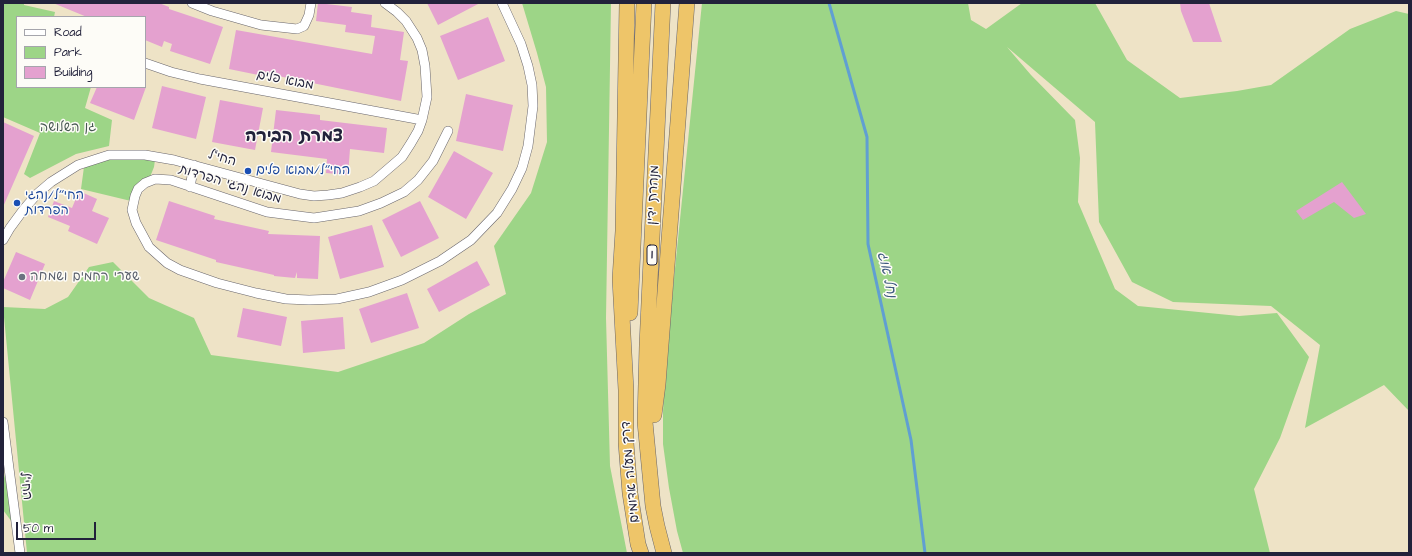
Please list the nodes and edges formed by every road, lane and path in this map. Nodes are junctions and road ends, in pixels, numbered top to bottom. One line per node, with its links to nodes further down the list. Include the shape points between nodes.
1 (192, 3): 2 (street, via 261,25 297,29 304,26 309,16)
2 (310, 3)
3 (385, 3): 10 (street, החי"ל, via 406,21 422,50 427,98)
4 (502, 3): 13 (street, מבוא נהגי הפרדות, via 521,44 532,85 533,106 528,146 522,168 497,213 471,240 440,260 402,280 337,299 286,299 217,283 167,263 150,247 136,223 132,210 138,189 155,179 171,180)
5 (627, 3): 15 (highway, via 620,279)
6 (644, 3): 15 (highway, מנהרת ידין / 1)
7 (664, 3): 17 (highway, מנהרת ידין / 1, via 645,422)
8 (687, 3): 17 (highway, via 651,450)
9 (146, 63): 10 (street, מבוא פלים, via 200,79)
10 (422, 120): 12 (street, החי"ל, via 402,157 374,181 328,195 300,194)
11 (448, 132): 13 (street, מבוא נהגי הפרדות, via 433,161 418,180 404,192 381,204 359,211 314,218 267,212)
12 (194, 165): 13 (street); 14 (street, החי"ל, via 145,155 125,154 108,155 78,165 37,194 14,221)
13 (190, 187)
14 (3, 240)
15 (626, 390): 19 (highway, דרך מעלה אדומים / 1, via 626,443 630,493)
16 (3, 422): 18 (street, החי"ל)
17 (653, 506): 20 (highway, דרך מעלה אדומים / 1)
18 (20, 553)
19 (641, 553)
20 (664, 553)

